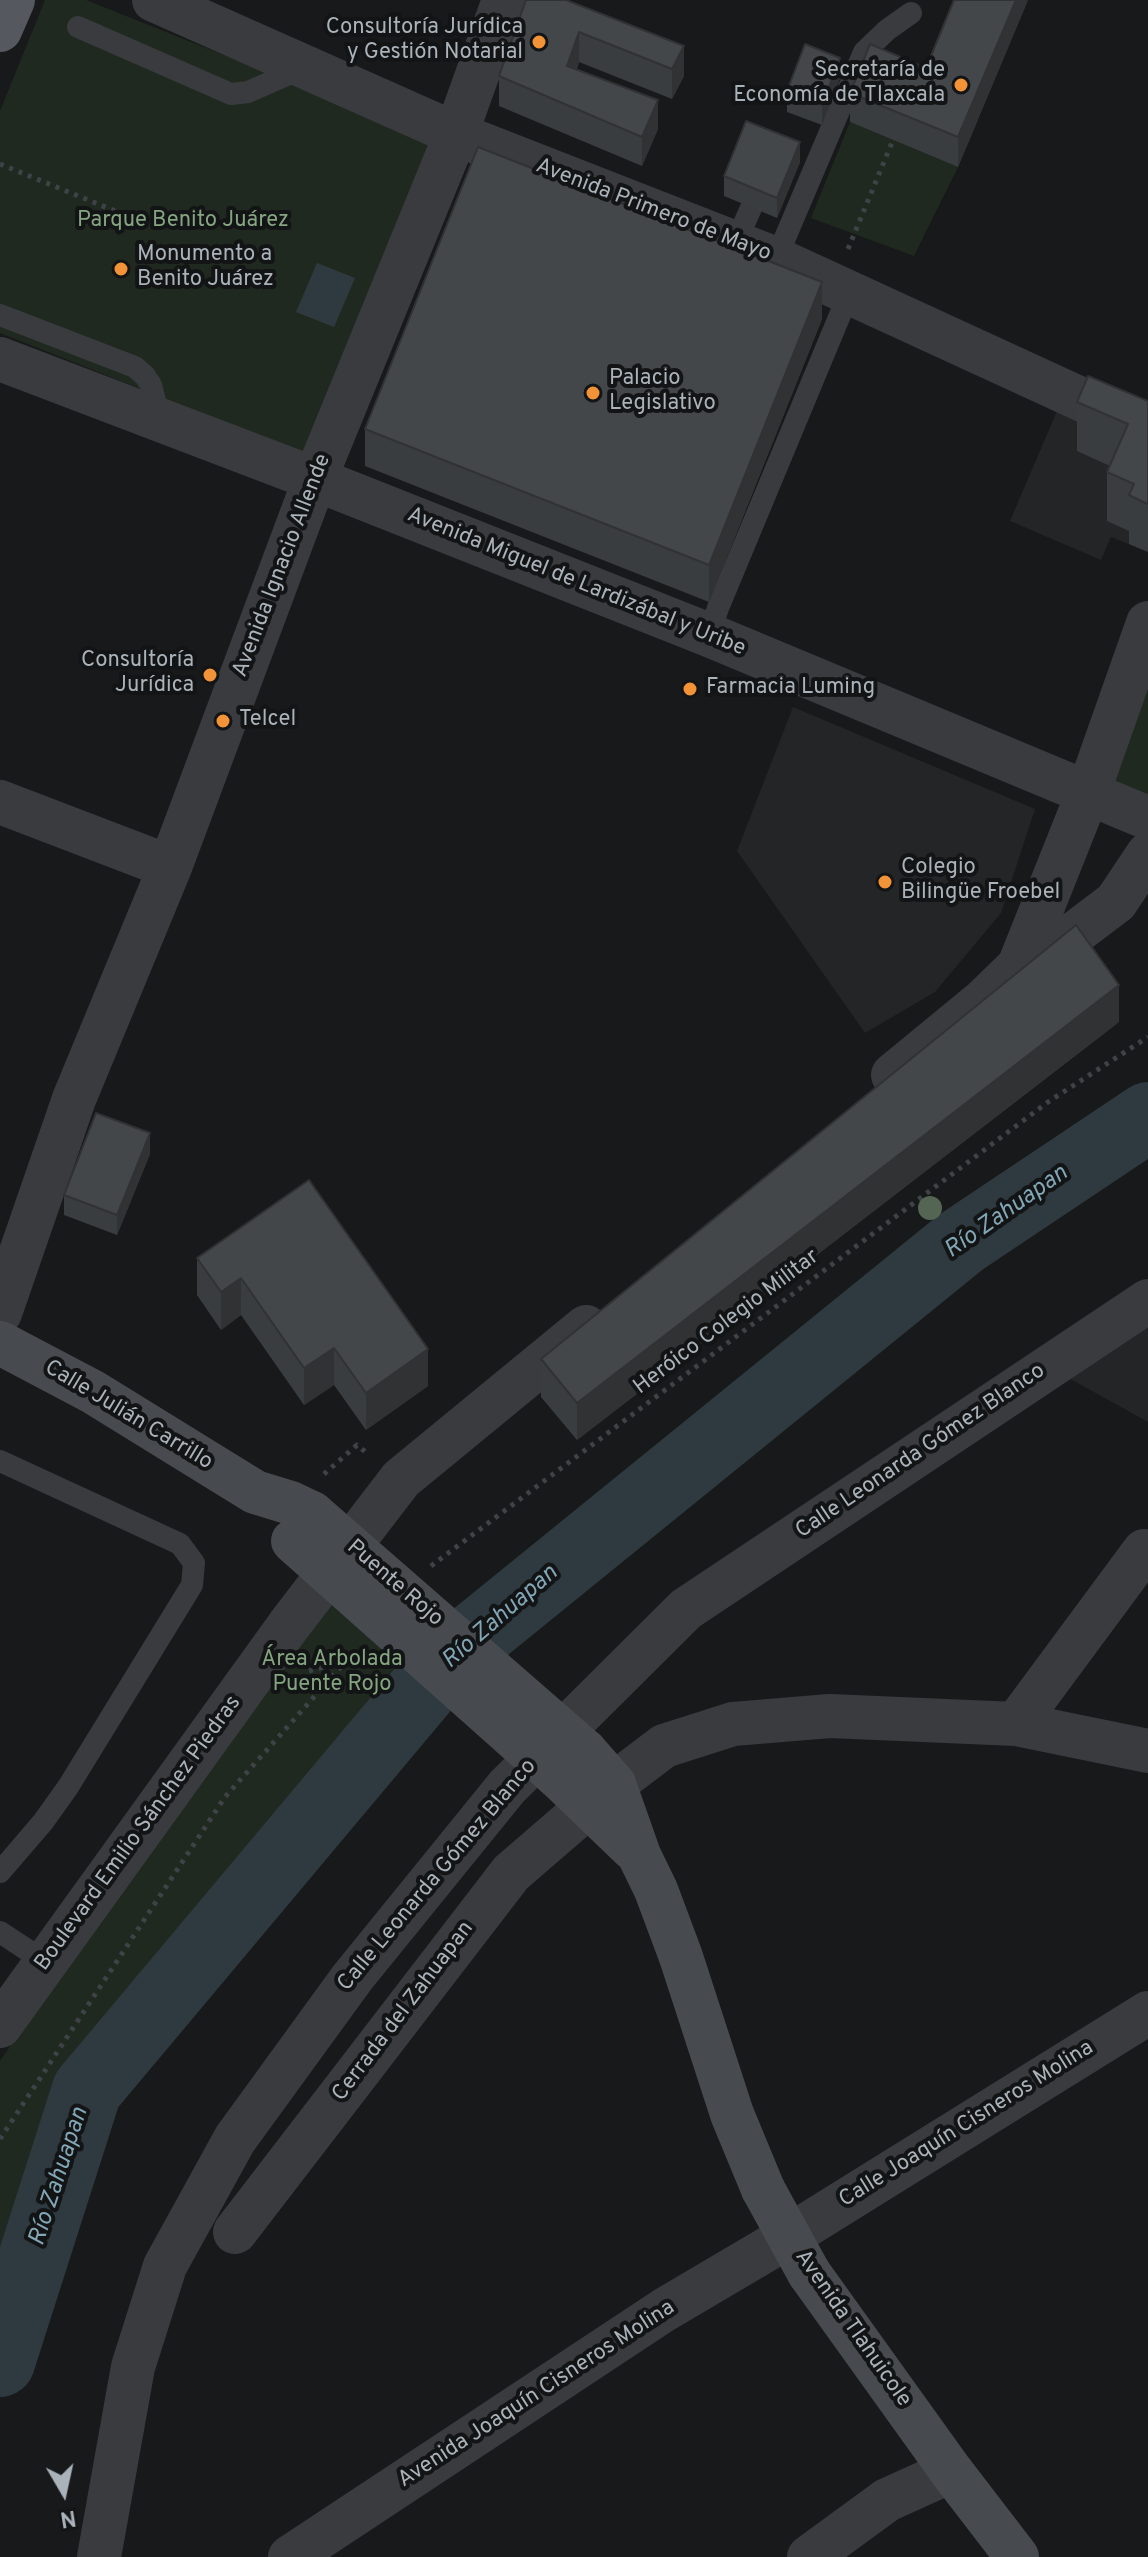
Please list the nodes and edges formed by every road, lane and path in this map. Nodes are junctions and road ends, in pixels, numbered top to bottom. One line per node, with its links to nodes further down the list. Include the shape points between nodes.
1 (13, 0): 6 (main road)
2 (154, 0): 7 (street, Avenida Primero de Mayo)
3 (504, 0): 8 (street, Avenida Ignacio Allende)
4 (911, 13): 12 (lane, via 864,52)
5 (78, 27): 7 (lane, via 231,94 248,92)
6 (0, 30)
7 (306, 66): 8 (street, Avenida Primero de Mayo)
8 (456, 134): 12 (street, Avenida Primero de Mayo, via 744,225); 18 (street, Avenida Ignacio Allende)
9 (893, 140): 13 (path)
10 (0, 164): 11 (path)
11 (120, 213)
12 (776, 259): 13 (street, Avenida Primero de Mayo)
13 (842, 287): 17 (street, Avenida Primero de Mayo); 20 (lane)
14 (0, 315): 16 (lane, via 135,367 151,385)
15 (0, 359): 16 (street, Avenida Miguel de Lardizábal y Uribe)
16 (160, 421): 18 (street, Avenida Miguel de Lardizábal y Uribe)
17 (1148, 430)
18 (315, 479): 20 (street, Avenida Miguel de Lardizábal y Uribe); 25 (street, Avenida Ignacio Allende)
19 (1148, 623): 21 (street)
20 (709, 635): 21 (street, Avenida Miguel de Lardizábal y Uribe)
21 (1088, 793): 23 (street, Avenida Miguel de Lardizábal y Uribe); 26 (street)
22 (0, 802): 25 (street)
23 (1148, 818)
24 (1148, 854): 26 (street, via 1116,902)
25 (170, 867): 31 (street, Avenida Ignacio Allende, via 74,1099)
26 (1019, 966): 28 (street)
27 (1148, 1037): 37 (path, Heróico Colegio Militar, via 1048,1102)
28 (861, 1100)
29 (619, 1300): 34 (street, Boulevard Emilio Sánchez Piedras)
30 (1148, 1301): 52 (street, Calle Leonarda Gómez Blanco, via 686,1609 507,1787 352,1978 235,2139 165,2266 133,2367)
31 (0, 1313)
32 (0, 1343): 35 (main road, Calle Julián Carrillo, via 93,1392)
33 (0, 1461): 43 (lane, via 180,1544 194,1563 192,1585 76,1773)
34 (401, 1479): 35 (path, via 357,1445); 45 (street, Boulevard Emilio Sánchez Piedras, via 289,1625)
35 (288, 1512): 41 (main road, Puente Rojo, bridge)
36 (1144, 1551): 39 (street)
37 (424, 1573)
38 (356, 1650): 48 (path, via 225,1797)
39 (1016, 1724): 40 (street, Cerrada del Zahuapan); 42 (street, Cerrada del Zahuapan, via 830,1716 733,1724 664,1746)
40 (1148, 1751)
41 (571, 1764): 42 (main road, Avenida Tlahuicole)
42 (601, 1795): 49 (street, Cerrada del Zahuapan, via 511,1873); 50 (main road, Avenida Tlahuicole, bridge, via 656,1890 732,2114)
43 (0, 1872)
44 (0, 1932): 45 (lane)
45 (47, 1963): 47 (street, Boulevard Emilio Sánchez Piedras)
46 (1148, 2013): 50 (street, Calle Joaquín Cisneros Molina)
47 (0, 2026)
48 (0, 2139)
49 (235, 2232)
50 (798, 2256): 51 (main road, Avenida Tlahuicole); 53 (street, Avenida Joaquín Cisneros Molina, via 664,2310)
51 (951, 2471): 54 (street, via 887,2500); 55 (main road, Avenida Tlahuicole)
52 (99, 2557)
53 (290, 2557)
54 (809, 2557)
55 (1017, 2557)

